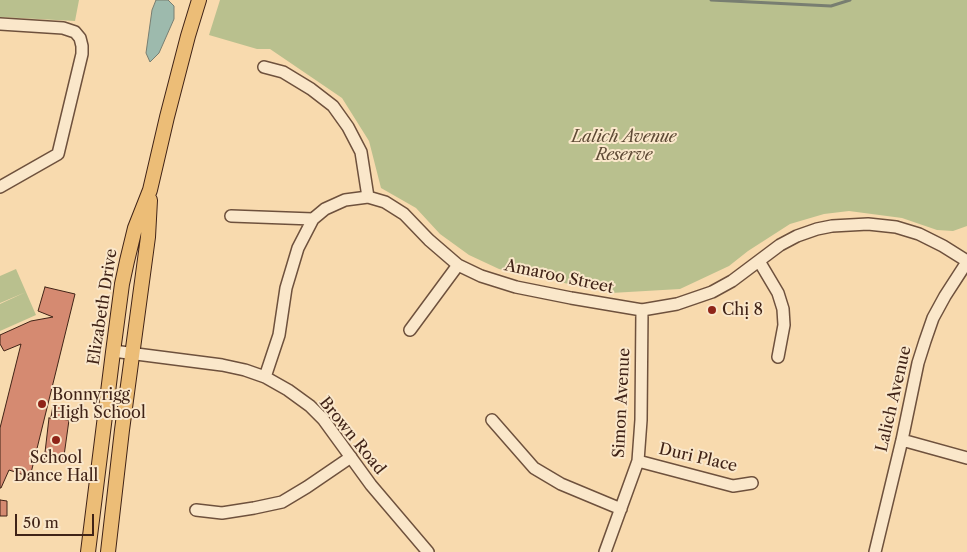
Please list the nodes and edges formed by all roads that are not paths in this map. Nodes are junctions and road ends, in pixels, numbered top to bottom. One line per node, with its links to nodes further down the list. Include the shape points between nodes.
1 (199, 0): 5 (main road, Elizabeth Drive)
2 (0, 24): 4 (street, via 63,28 75,32 82,46 58,154)
3 (264, 67): 6 (street, via 283,72 333,106 361,152)
4 (0, 187)
5 (150, 190): 14 (main road, Elizabeth Drive, via 135,228 127,261); 15 (main road, Elizabeth Drive, via 148,237)
6 (368, 197): 8 (street, Amaroo Street, via 345,200); 11 (street, Amaroo Street, via 385,202 404,214)
7 (231, 216): 8 (street)
8 (313, 219): 17 (street, Amaroo Street, via 298,248 286,288 279,335)
9 (759, 261): 10 (street, Amaroo Street, via 797,236 832,226 868,224 919,234); 12 (street, Amaroo Street, via 712,292 677,304); 16 (street, via 783,308 784,325)
10 (967, 262): 19 (street, Lalich Avenue, via 945,296 925,340)
11 (458, 265): 12 (street, Amaroo Street, via 516,287); 13 (street)
12 (642, 310): 22 (street, Simon Avenue)
13 (410, 330)
14 (113, 351): 15 (street, Brown Road); 26 (main road, Elizabeth Drive)
15 (132, 354): 17 (street, Brown Road, via 222,365); 27 (main road, Elizabeth Drive)
16 (778, 357)
17 (265, 377): 20 (street, Brown Road, via 310,406)
18 (492, 420): 24 (street, via 534,468 561,484)
19 (902, 440): 21 (street); 30 (street, Lalich Avenue)
20 (351, 458): 25 (street, via 282,502 222,513); 28 (street, Brown Road)
21 (967, 458)
22 (638, 461): 23 (street, Duri Place, via 733,486); 24 (street, Simon Avenue)
23 (752, 483)
24 (621, 508): 29 (street, Simon Avenue)
25 (196, 510)
26 (88, 552)
27 (108, 552)
28 (428, 552)
29 (605, 552)
30 (875, 552)

